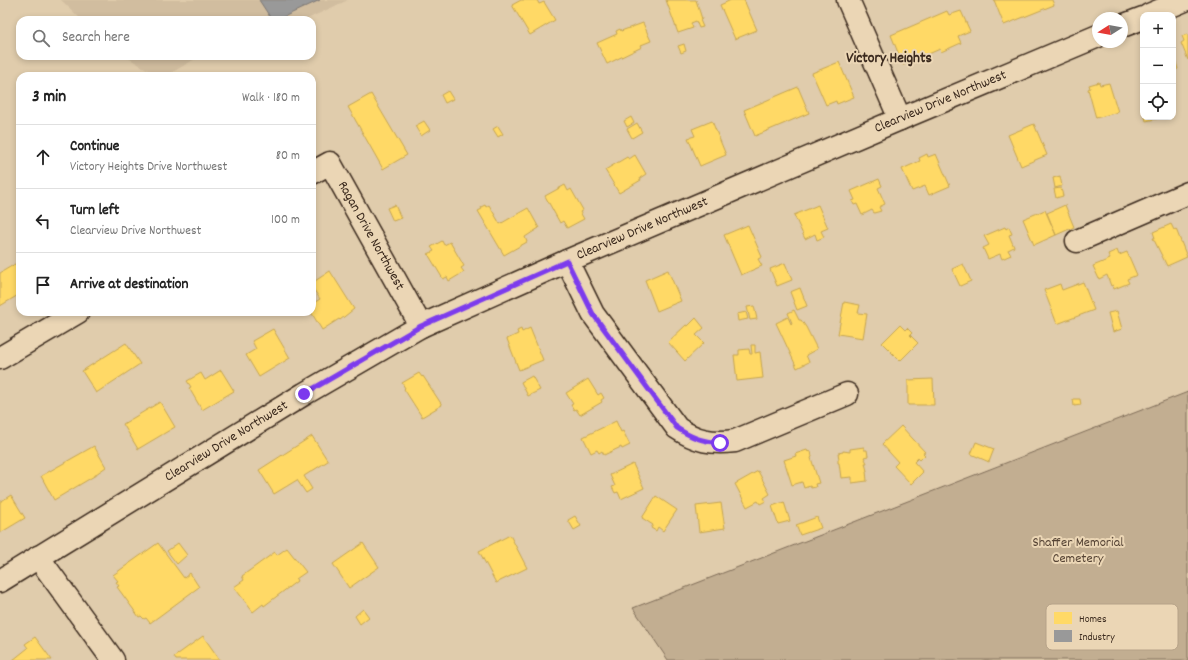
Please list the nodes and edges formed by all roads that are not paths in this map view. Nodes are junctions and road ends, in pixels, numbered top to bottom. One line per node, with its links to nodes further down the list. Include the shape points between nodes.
1 (848, 0): 7 (street)
2 (1185, 0): 3 (street)
3 (1156, 12)
4 (1140, 19): 5 (street)
5 (1128, 24)
6 (1092, 39): 7 (street, Clearview Drive Northwest)
7 (900, 119): 11 (street, Clearview Drive Northwest)
8 (316, 172): 13 (street, Ragan Drive Northwest, via 330,163)
9 (1188, 193): 10 (street)
10 (1077, 241)
11 (567, 261): 13 (street, Clearview Drive Northwest); 15 (street, via 593,314 677,428 689,436 720,443 735,441)
12 (71, 316): 14 (street)
13 (421, 326): 16 (street, Clearview Drive Northwest, via 304,394)
14 (0, 358)
15 (847, 394)
16 (38, 557): 17 (street, Clearview Drive Northwest); 18 (street)
17 (0, 581)
18 (113, 660)

